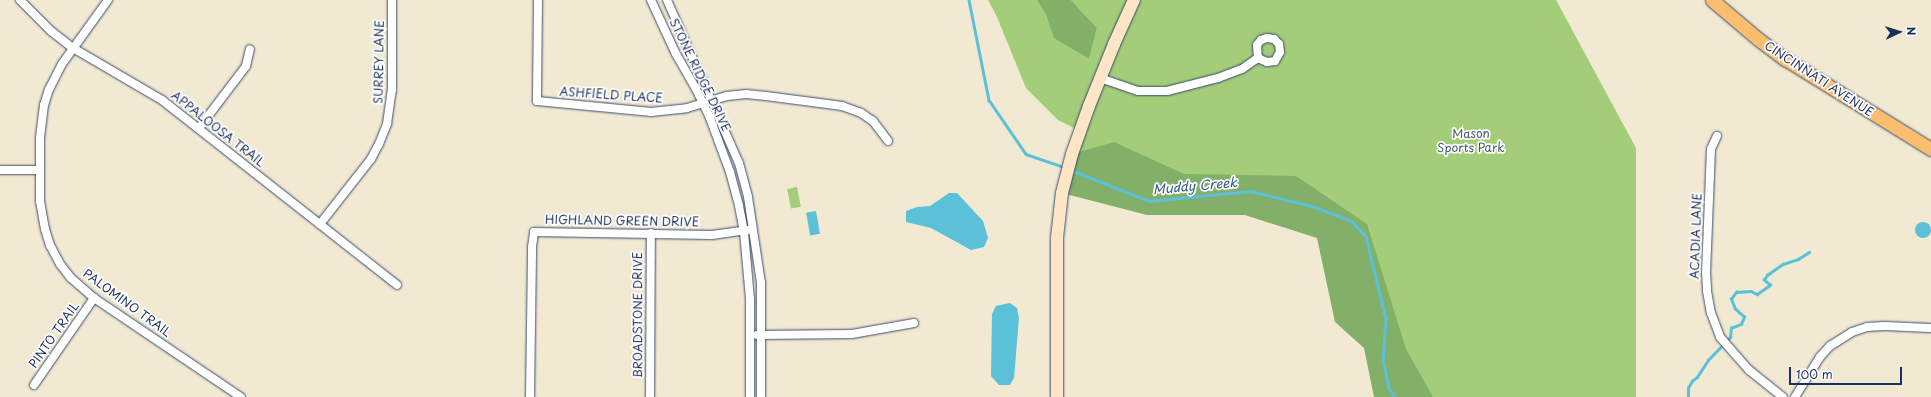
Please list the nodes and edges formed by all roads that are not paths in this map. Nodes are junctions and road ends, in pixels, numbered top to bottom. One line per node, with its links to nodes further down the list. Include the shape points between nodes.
1 (20, 0): 9 (street, APPALOOSA TRAIL, via 51,31)
2 (108, 0): 9 (street, PALOMINO TRAIL)
3 (392, 0): 21 (street, SURREY LANE, via 392,90 390,113 384,134 371,159)
4 (538, 0): 14 (street, ASHFIELD PLACE, via 537,101 651,112)
5 (651, 0): 14 (street, STONE RIDGE DRIVE)
6 (667, 0): 13 (street, STONE RIDGE DRIVE)
7 (1134, 0): 12 (street)
8 (1712, 0): 18 (main road, CINCINNATI AVENUE, via 1785,59)
9 (73, 48): 15 (street, APPALOOSA TRAIL, via 152,94); 20 (street, PALOMINO TRAIL, via 56,74 44,105)
10 (250, 50): 15 (street, via 243,71)
11 (1258, 58): 12 (street, via 1242,69 1218,78 1167,91 1138,91)
12 (1100, 78): 37 (street, via 1072,154 1062,193 1057,238)
13 (712, 100): 14 (street, ASHFIELD PLACE); 17 (street, ASHFIELD PLACE, via 746,94 842,106 873,121); 22 (street, STONE RIDGE DRIVE, via 739,164)
14 (703, 104): 23 (street, STONE RIDGE DRIVE, via 730,172)
15 (199, 128): 21 (street, APPALOOSA TRAIL)
16 (1717, 136): 38 (street, ACADIA LANE, via 1712,149 1706,271 1712,313 1720,337 1757,377)
17 (888, 141)
18 (1931, 149)
19 (0, 170): 20 (street)
20 (39, 170): 26 (street, PALOMINO TRAIL, via 42,218 50,244 60,264 71,278)
21 (320, 224): 25 (street, APPALOOSA TRAIL)
22 (754, 229): 23 (street, HIGHLAND GREEN DRIVE); 30 (street, STONE RIDGE DRIVE, via 761,283)
23 (744, 232): 24 (street, HIGHLAND GREEN DRIVE, via 712,235); 29 (street, STONE RIDGE DRIVE, via 750,292)
24 (651, 233): 33 (street, HIGHLAND GREEN DRIVE, via 534,232); 34 (street, BROADSTONE DRIVE)
25 (397, 285)
26 (94, 298): 31 (street, PINTO TRAIL); 32 (street, PALOMINO TRAIL)
27 (914, 324): 30 (street, via 852,334)
28 (1931, 328): 39 (street, via 1884,326 1852,332 1825,352)
29 (750, 335): 30 (street); 35 (street, STONE RIDGE DRIVE)
30 (761, 335): 36 (street, STONE RIDGE DRIVE)
31 (34, 385)
32 (241, 397)
33 (530, 397)
34 (650, 397)
35 (750, 397)
36 (761, 397)
37 (1058, 397)
38 (1782, 397)
39 (1795, 397)

